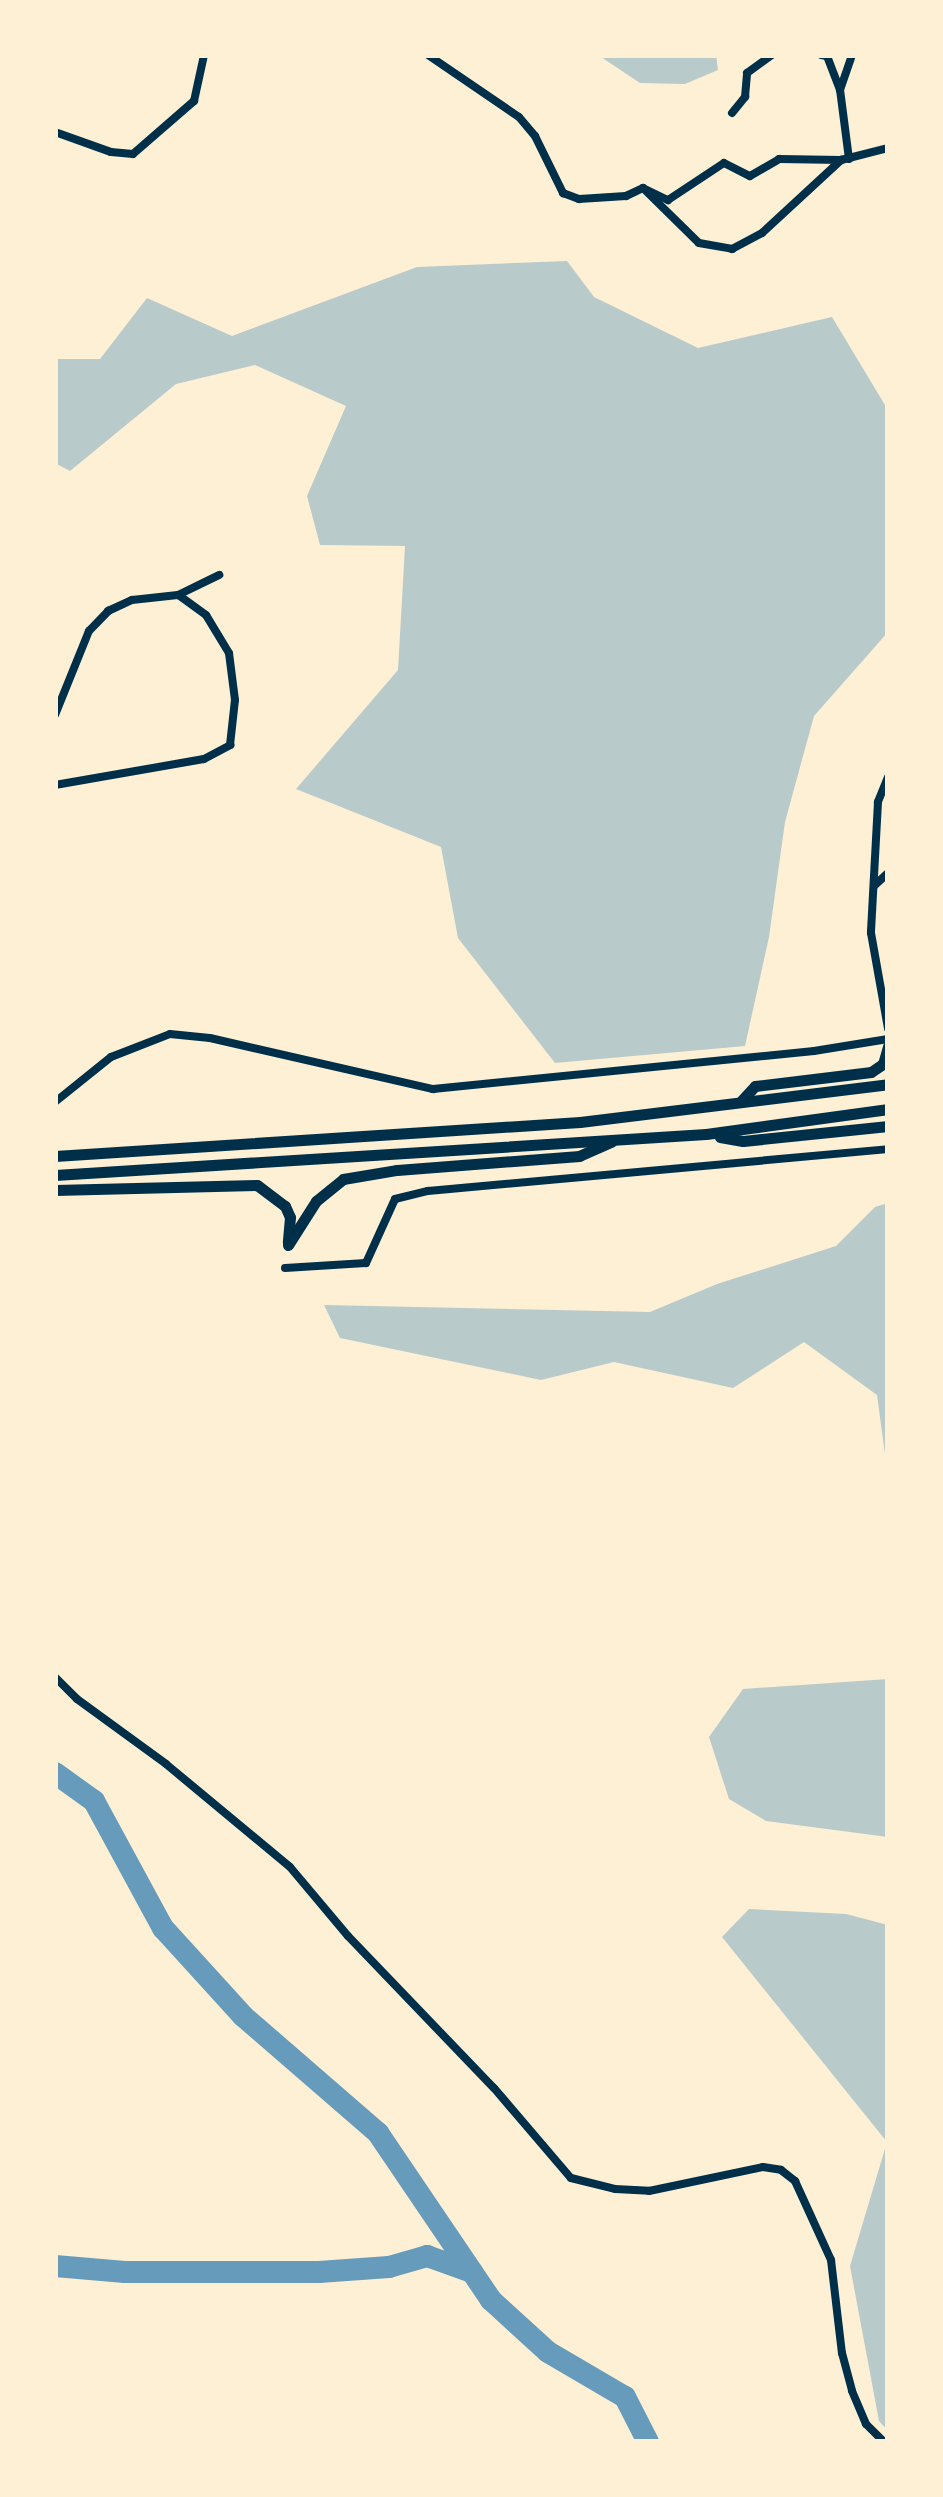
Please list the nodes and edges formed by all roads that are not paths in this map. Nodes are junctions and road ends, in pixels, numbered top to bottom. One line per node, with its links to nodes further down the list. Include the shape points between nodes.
1 (204, 55): 8 (street, via 194,100 133,154)
2 (428, 55): 11 (street, via 519,117 563,193 608,199)
3 (772, 55): 7 (street, via 747,72 745,97)
4 (822, 55): 6 (street)
5 (852, 55): 6 (street)
6 (840, 90): 10 (street)
7 (732, 113)
8 (55, 132)
9 (888, 148): 10 (street)
10 (845, 160): 11 (street, via 779,159 750,176 724,164 668,200); 11 (street, via 762,233 732,249 699,243)
11 (643, 188)
12 (219, 575): 13 (street)
13 (178, 595): 14 (street, via 132,600 108,611 89,631); 16 (street, via 206,615 229,653 235,700 230,745 204,759)
14 (55, 715)
15 (888, 777): 18 (street)
16 (55, 784)
17 (888, 794): 18 (street)
18 (878, 802): 20 (street)
19 (888, 873): 20 (street)
20 (874, 884): 21 (street, via 871,933)
21 (888, 1028)
22 (888, 1042): 24 (main road, via 883,1064 872,1072 754,1086); 25 (street, via 433,1089 170,1034 111,1057)
23 (888, 1084): 24 (main road)
24 (741, 1101): 31 (main road, via 580,1122)
25 (55, 1102)
26 (888, 1110): 28 (main road)
27 (888, 1126): 28 (main road, via 743,1141)
28 (706, 1134): 29 (main road)
29 (618, 1138): 32 (main road); 33 (main road, via 579,1156 344,1179 316,1201 288,1244 286,1206 256,1185)
30 (888, 1148): 34 (street, via 395,1198 366,1263)
31 (55, 1156)
32 (55, 1175)
33 (55, 1190)
34 (285, 1268)
35 (55, 1677): 36 (street, via 290,1867 571,2178 650,2191 763,2168 795,2180 830,2260 852,2392 866,2424)
36 (884, 2442)

